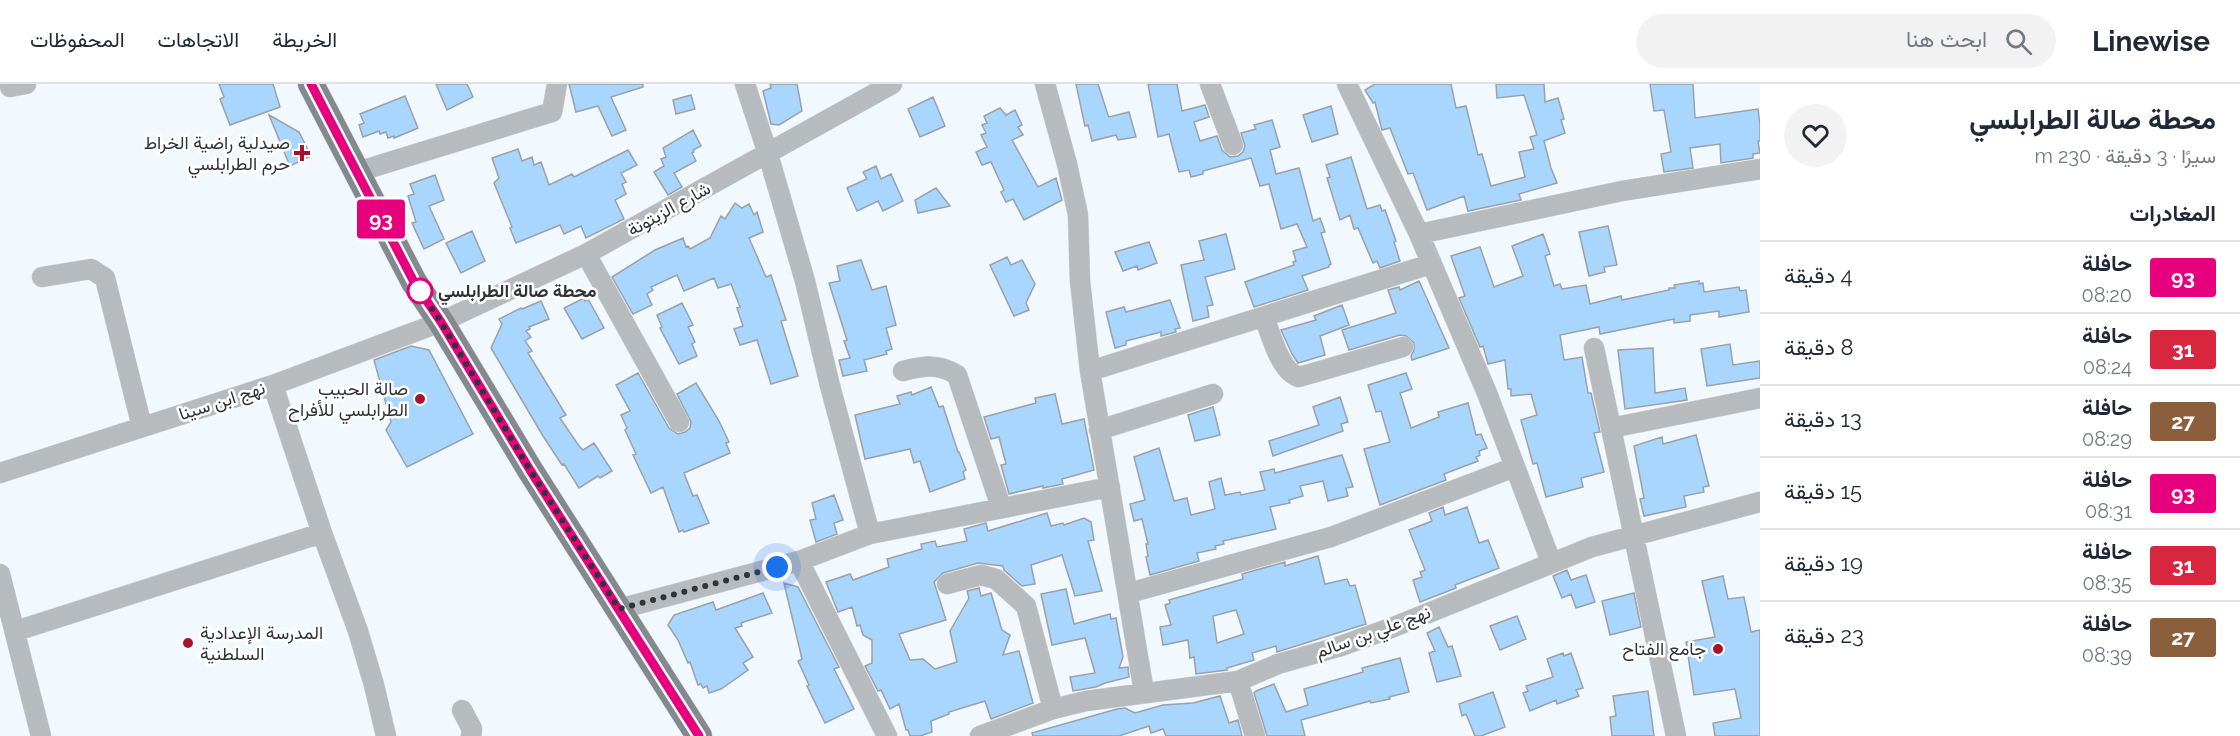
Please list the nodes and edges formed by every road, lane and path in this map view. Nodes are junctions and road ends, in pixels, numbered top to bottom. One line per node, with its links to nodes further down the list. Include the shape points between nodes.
1 (311, 84): 12 (main road)
2 (557, 84): 12 (street, via 552,112)
3 (745, 84): 10 (street)
4 (892, 84): 8 (street, شارع الزيتونة)
5 (1045, 84): 22 (street, via 1078,215 1080,281)
6 (1210, 84): 9 (street)
7 (1347, 84): 13 (street)
8 (863, 91): 10 (street, شارع الزيتونة)
9 (1233, 145)
10 (768, 154): 14 (street, شارع الزيتونة); 36 (street)
11 (1760, 169): 13 (street, via 1622,190)
12 (357, 172): 18 (main road, via 414,282)
13 (1419, 234): 15 (street)
14 (586, 254): 18 (street, شارع الزيتونة); 26 (street)
15 (1431, 264): 17 (street); 30 (street)
16 (42, 277): 27 (street, via 91,269 105,278)
17 (1264, 317): 19 (street, via 1283,364 1299,377); 22 (street)
18 (441, 322): 23 (street, نهج ابن سينا); 43 (main road)
19 (1403, 347)
20 (1594, 348): 28 (street)
21 (903, 371): 34 (street, via 927,366 957,375)
22 (1090, 371): 29 (street)
23 (273, 385): 27 (street, نهج ابن سينا); 35 (street)
24 (1213, 394): 29 (street)
25 (1760, 398): 28 (street)
26 (679, 422)
27 (142, 427): 31 (street, نهج ابن سينا)
28 (1611, 428): 37 (street)
29 (1099, 430): 32 (street)
30 (1515, 467): 39 (street); 42 (street, via 1331,537)
31 (0, 473)
32 (1110, 487): 34 (street); 42 (street)
33 (1760, 502): 37 (street, نهج علي بن سالم)
34 (1000, 507): 36 (street)
35 (322, 533): 44 (street); 50 (street, via 364,652)
36 (870, 534): 38 (street)
37 (1635, 534): 39 (street, نهج علي بن سالم); 56 (street)
38 (800, 561): 43 (street); 53 (street)
39 (1551, 562): 45 (street, نهج علي بن سالم, via 1391,628)
40 (0, 574): 44 (street)
41 (947, 584): 47 (street, via 981,575 996,579 1026,606)
42 (1129, 593): 46 (street)
43 (619, 609): 52 (main road)
44 (16, 631): 49 (street)
45 (1238, 681): 46 (street, نهج علي بن سالم); 55 (street)
46 (1144, 692): 47 (street, نهج علي بن سالم)
47 (1053, 709): 54 (street, نهج علي بن سالم)
48 (462, 710): 51 (street, via 472,729)
49 (41, 736)
50 (386, 736)
51 (471, 736)
52 (699, 736)
53 (887, 736)
54 (980, 736)
55 (1256, 736)
56 (1676, 736)

